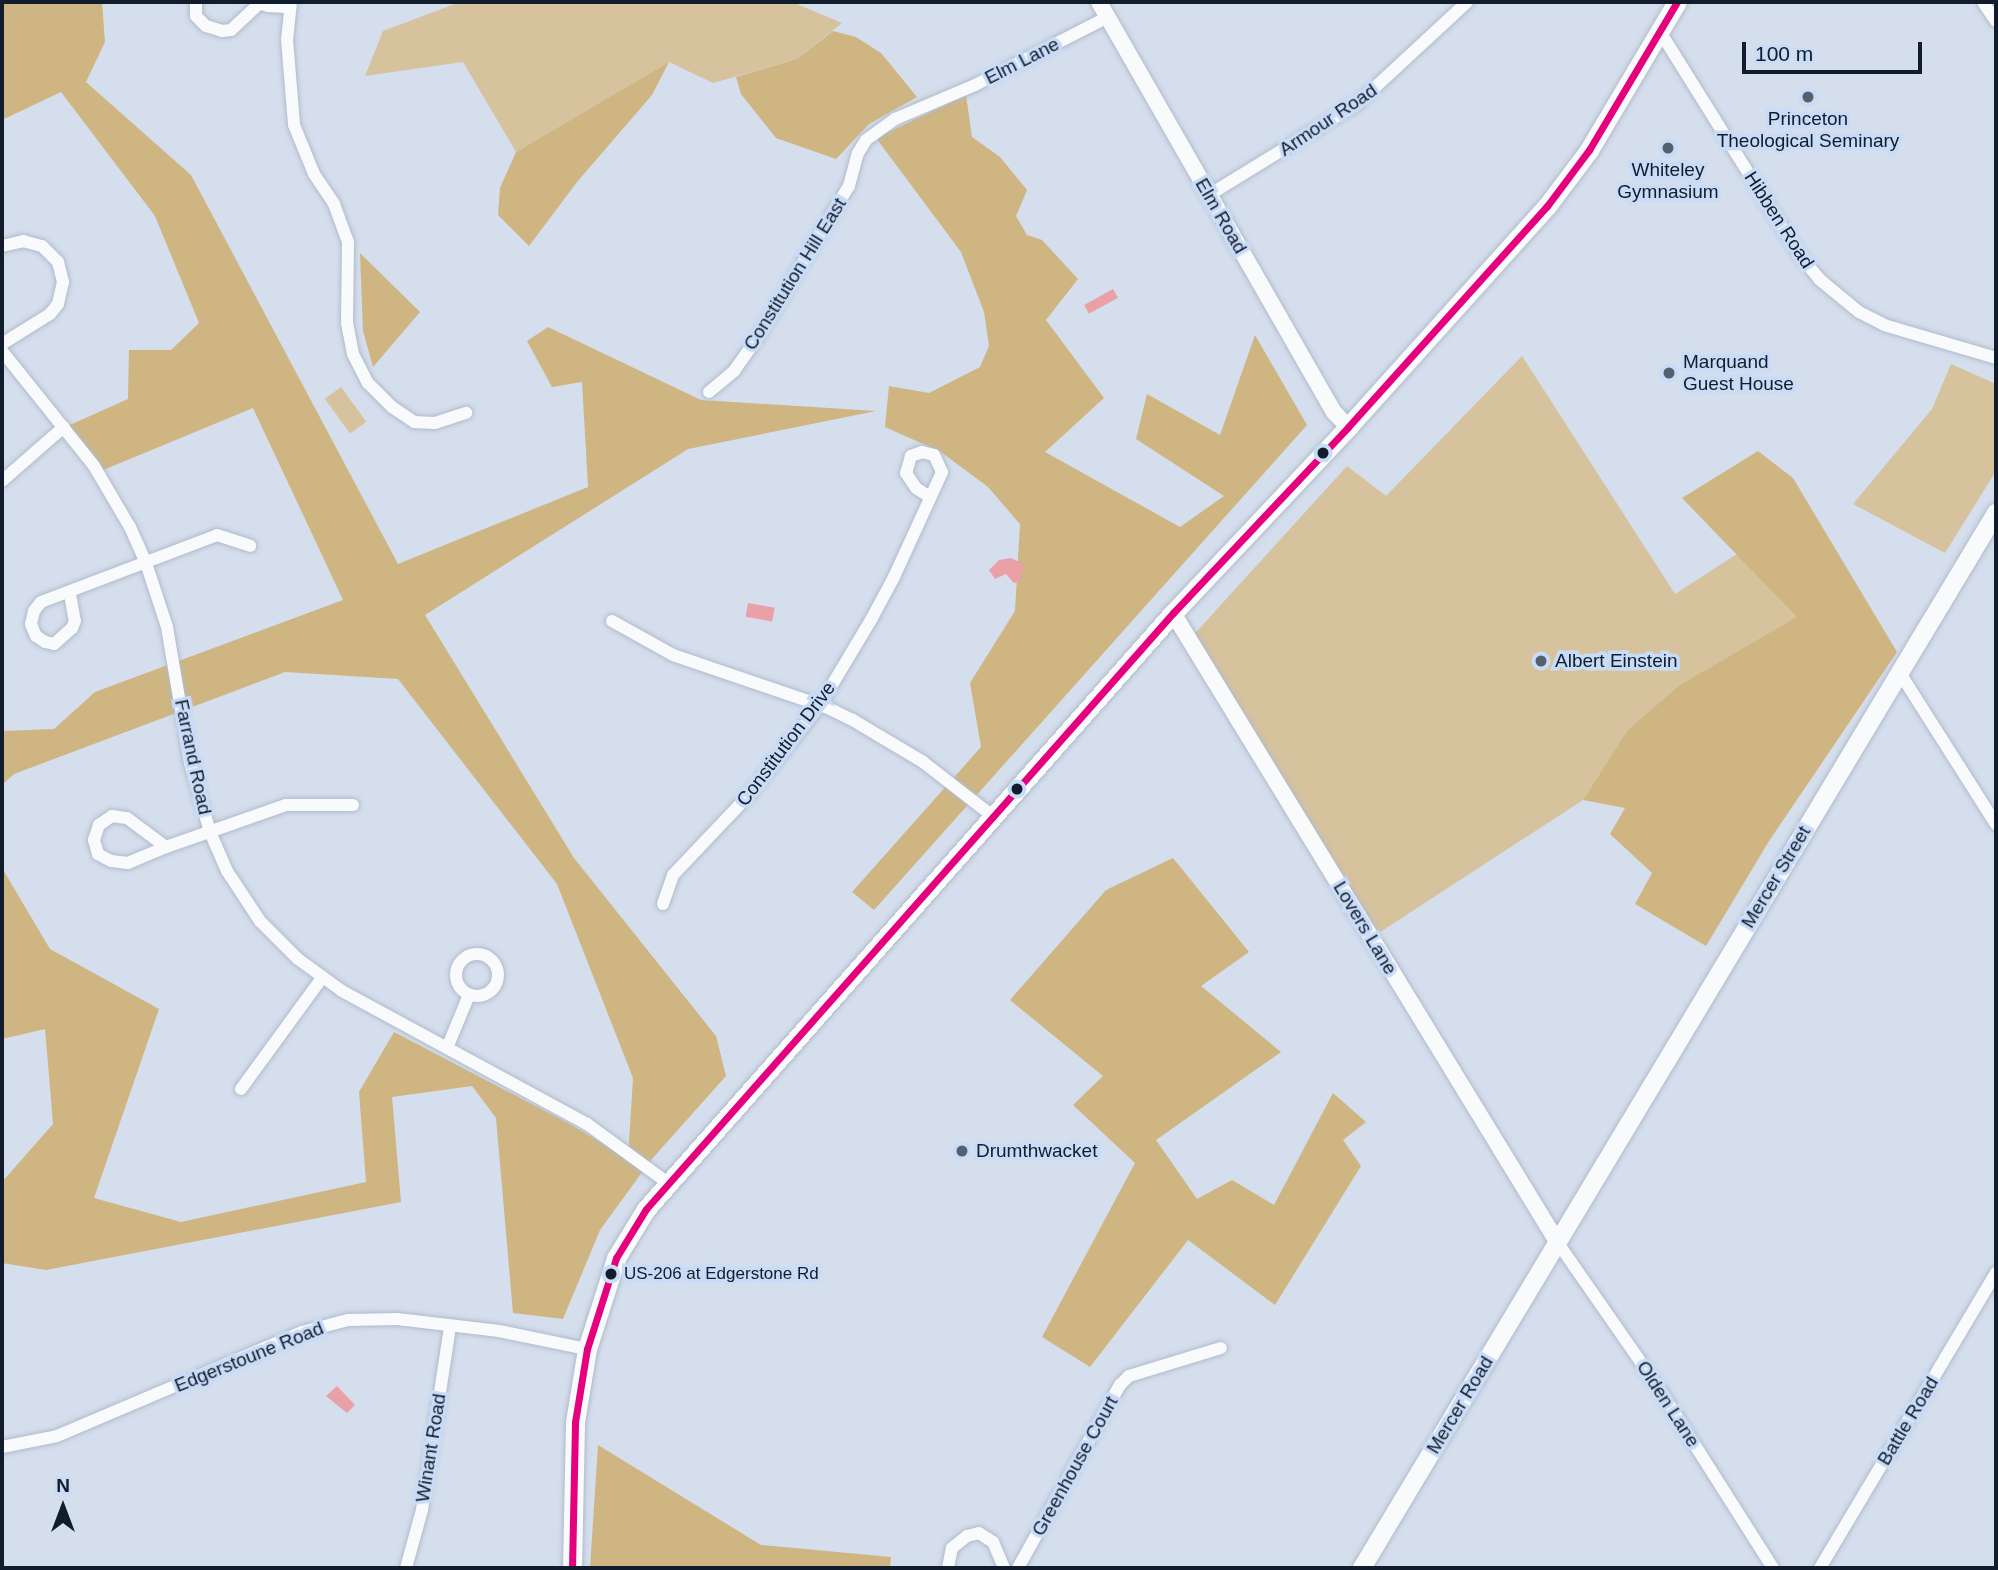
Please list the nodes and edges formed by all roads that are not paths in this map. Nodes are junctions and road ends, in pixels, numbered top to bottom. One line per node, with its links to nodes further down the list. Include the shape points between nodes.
1 (196, 2): 6 (street, via 196,16 206,26 222,31 231,30)
2 (1099, 2): 8 (street, Elm Road)
3 (1467, 2): 12 (street, Armour Road, via 1357,104)
4 (1677, 2): 10 (highway)
5 (1983, 2): 9 (street)
6 (258, 3): 7 (street)
7 (290, 4): 18 (street, via 287,38 294,125 348,242 346,323 353,354 368,383 414,422 435,423)
8 (1108, 18): 11 (street, Elm Lane); 12 (street, Elm Road)
9 (1996, 21)
10 (1659, 30): 16 (street, Hibben Road, via 1819,279 1859,312 1884,325); 20 (highway, via 1569,179)
11 (935, 102): 17 (street, Constitution Hill East, via 895,119 866,140 849,186 760,334 734,371)
12 (1209, 195): 20 (street, Elm Road, via 1334,412)
13 (2, 246): 14 (street, via 23,241 42,246 58,262 63,282 58,304 50,314)
14 (2, 344)
15 (2, 351): 19 (street, Farrand Road)
16 (1996, 358)
17 (709, 392)
18 (466, 413)
19 (64, 427): 21 (street); 25 (street, Farrand Road, via 113,496)
20 (1348, 427): 27 (highway)
21 (2, 481)
22 (930, 497): 30 (street, Constitution Drive, via 894,577)
23 (1996, 513): 29 (main road, Mercer Street)
24 (250, 546): 25 (street, via 217,535)
25 (146, 563): 26 (street); 34 (street, Farrand Road, via 167,627 190,763)
26 (70, 594)
27 (1174, 613): 32 (highway); 42 (street, Lovers Lane)
28 (612, 621): 30 (street, via 708,669)
29 (1900, 673): 33 (street); 42 (main road, Mercer Street)
30 (820, 705): 32 (street, via 923,762); 36 (street, Constitution Drive, via 749,795 673,875)
31 (353, 806): 34 (street, via 286,805)
32 (994, 817): 41 (highway)
33 (1996, 824)
34 (210, 832): 35 (street); 37 (street, Farrand Road, via 227,871 260,920)
35 (166, 847): 35 (street, via 127,817 112,816 99,825 93,840 98,854 128,863)
36 (663, 904)
37 (322, 978): 39 (street, Farrand Road); 40 (street)
38 (469, 995): 39 (street)
39 (447, 1048): 41 (street, Farrand Road, via 587,1124)
40 (241, 1089)
41 (668, 1183): 46 (highway, via 616,1258)
42 (1558, 1243): 53 (main road, Mercer Road); 54 (street, Olden Lane, via 1660,1390)
43 (1996, 1273): 55 (street, Battle Road)
44 (450, 1326): 46 (street, Edgerstoune Road); 47 (street, Edgerstoune Road, via 375,1318 326,1324 57,1436); 48 (street, Winant Road, via 422,1510)
45 (1221, 1348): 52 (street, Greenhouse Court, via 1129,1376 1120,1385)
46 (587, 1349): 49 (highway, via 575,1422)
47 (2, 1447)
48 (406, 1568)
49 (572, 1568)
50 (948, 1568): 51 (street, via 952,1548 967,1535 979,1532 993,1542)
51 (1004, 1568)
52 (1018, 1568)
53 (1362, 1568)
54 (1773, 1568)
55 (1820, 1568)

